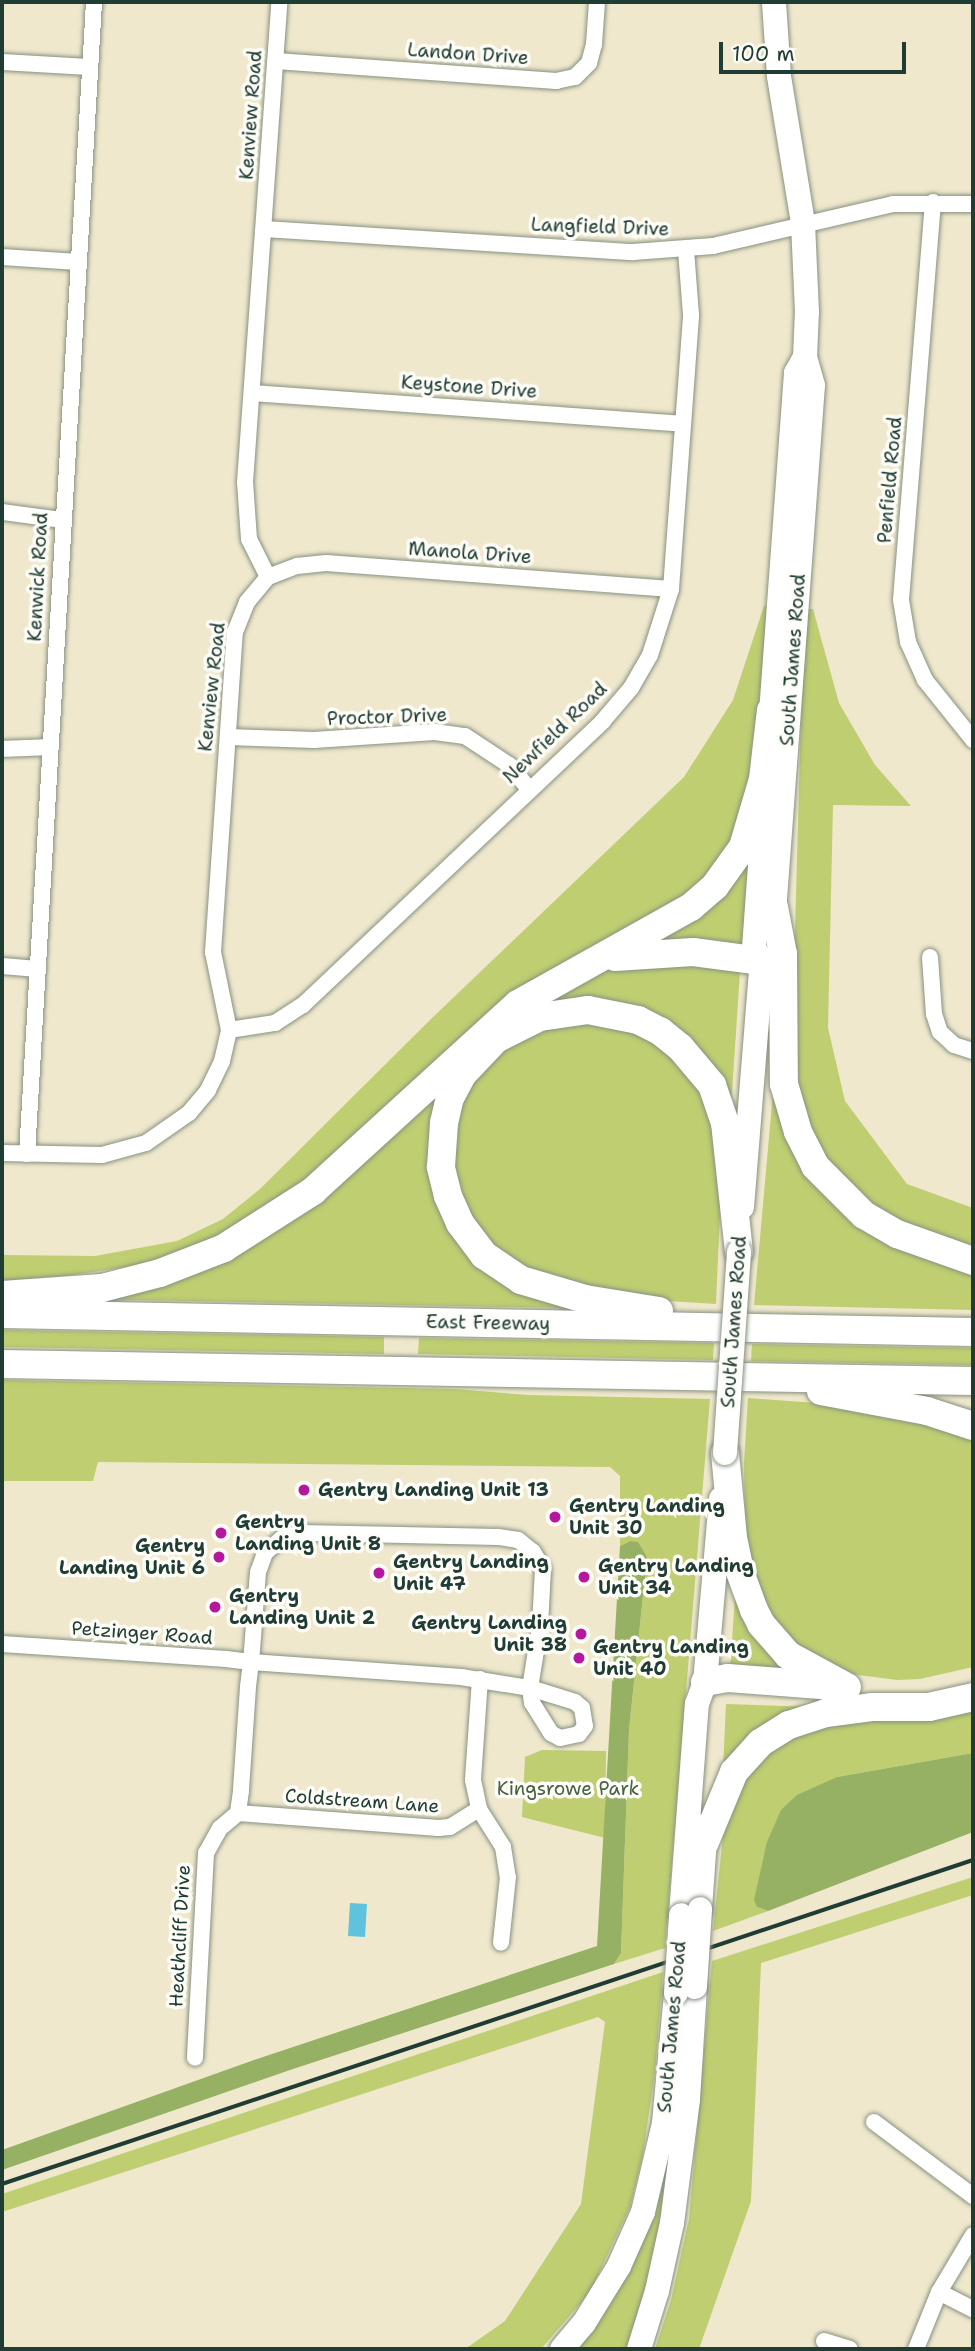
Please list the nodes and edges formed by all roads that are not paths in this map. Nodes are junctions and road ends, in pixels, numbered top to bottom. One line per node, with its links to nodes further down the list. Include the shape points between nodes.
1 (94, 2): 7 (street, Kenwick Road)
2 (279, 2): 5 (street, Kenview Road)
3 (597, 2): 5 (street, Landon Drive, via 589,63 575,76 556,81)
4 (774, 2): 10 (main road, South James Road, via 779,76)
5 (276, 61): 11 (street, Kenview Road)
6 (2, 62): 7 (street)
7 (89, 67): 14 (street, Kenwick Road)
8 (933, 202): 9 (street, Langfield Drive); 10 (street, Langfield Drive, via 893,204); 24 (street, Penfield Road, via 901,600 908,642 925,680)
9 (973, 204)
10 (803, 223): 12 (street, Langfield Drive); 15 (main road, South James Road)
11 (264, 229): 12 (street, Langfield Drive, via 633,252); 16 (street, Kenview Road)
12 (686, 250): 17 (street, Newfield Road, via 691,315)
13 (2, 257): 14 (street)
14 (78, 262): 19 (street, Kenwick Road)
15 (805, 357): 22 (main road, South James Road, via 796,373); 28 (main road, South James Road, via 813,385)
16 (253, 393): 17 (street, Keystone Drive); 20 (street, Kenview Road, via 246,522 249,539)
17 (683, 424): 21 (street, Newfield Road)
18 (2, 512): 19 (street)
19 (62, 520): 25 (street, Kenwick Road)
20 (268, 577): 21 (street, Manola Drive, via 297,566 326,563); 23 (street, Kenview Road, via 247,602 235,632)
21 (671, 589): 27 (street, Newfield Road, via 650,656 631,688 602,722)
22 (771, 710): 30 (highway, via 754,817 731,866 691,907); 31 (main road, South James Road, via 754,948)
23 (228, 737): 27 (street, Proctor Drive, via 314,740 435,732 465,736 509,765); 34 (street, Kenview Road, via 214,952)
24 (973, 740)
25 (50, 747): 26 (street); 33 (street, Kenwick Road)
26 (2, 749)
27 (528, 789): 34 (street, Newfield Road, via 303,1005 275,1023)
28 (774, 907): 31 (main road, South James Road, via 771,950); 39 (highway, via 783,954 784,1084 798,1132 815,1166 864,1215 897,1234)
29 (930, 957): 35 (street, via 934,1014 940,1032 954,1045)
30 (596, 960): 31 (highway, via 693,952); 40 (highway, via 518,1004 313,1191 224,1248 160,1273 102,1288)
31 (762, 961): 38 (main road, South James Road)
32 (2, 966): 33 (street)
33 (38, 969): 37 (street, Kenwick Road)
34 (229, 1030): 37 (street, Kenview Road, via 222,1061 208,1090 190,1113 146,1143 102,1155)
35 (973, 1051)
36 (2, 1153): 37 (street, Kenview Road)
37 (27, 1154)
38 (739, 1251): 42 (highway, via 719,1102 692,1057 660,1031 601,1011 551,1014 506,1032 462,1075 446,1110 441,1167 453,1209 484,1255 506,1272 546,1290 664,1311); 48 (main road, South James Road, bridge)
39 (973, 1261)
40 (2, 1295)
41 (2, 1314): 42 (highway, East Freeway)
42 (700, 1327): 43 (highway, East Freeway)
43 (973, 1332)
44 (2, 1364): 45 (highway)
45 (779, 1377): 46 (highway); 47 (highway, via 830,1394 927,1410)
46 (973, 1381)
47 (973, 1426)
48 (725, 1453): 53 (main road, South James Road); 54 (highway, via 733,1538 761,1624 788,1655)
49 (2, 1644): 50 (street, Petzinger Road)
50 (251, 1662): 51 (street, Petzinger Road); 51 (street, Petzinger Road, via 258,1572 265,1553 281,1539 301,1534 518,1540 533,1552 543,1569 530,1688); 58 (street)
51 (481, 1679): 57 (street, via 473,1780)
52 (973, 1679): 54 (highway, via 931,1688)
53 (705, 1682): 54 (highway, via 729,1678); 56 (highway, via 728,1692); 59 (main road, South James Road, via 711,1703); 60 (main road, South James Road, via 697,1704)
54 (847, 1687)
55 (973, 1698): 56 (highway, via 929,1707)
56 (872, 1707): 59 (highway, via 805,1719 760,1743 730,1779)
57 (479, 1809): 58 (street, Coldstream Lane, via 450,1827 438,1828); 61 (street, via 503,1847 508,1877)
58 (238, 1813): 63 (street, Heathcliff Drive, via 220,1828 206,1853)
59 (705, 1842): 60 (main road, South James Road)
60 (691, 1912): 62 (main road, South James Road, bridge)
61 (501, 1943)
62 (685, 1990): 70 (main road, South James Road, via 664,2123 642,2212 619,2266); 71 (main road, South James Road, via 688,2099 672,2223)
63 (195, 2058)
64 (874, 2122): 65 (street)
65 (973, 2196)
66 (973, 2235): 67 (street)
67 (939, 2292): 68 (street); 73 (street)
68 (973, 2309)
69 (824, 2341): 72 (street)
70 (562, 2349)
71 (639, 2349)
72 (850, 2349)
73 (916, 2349)

